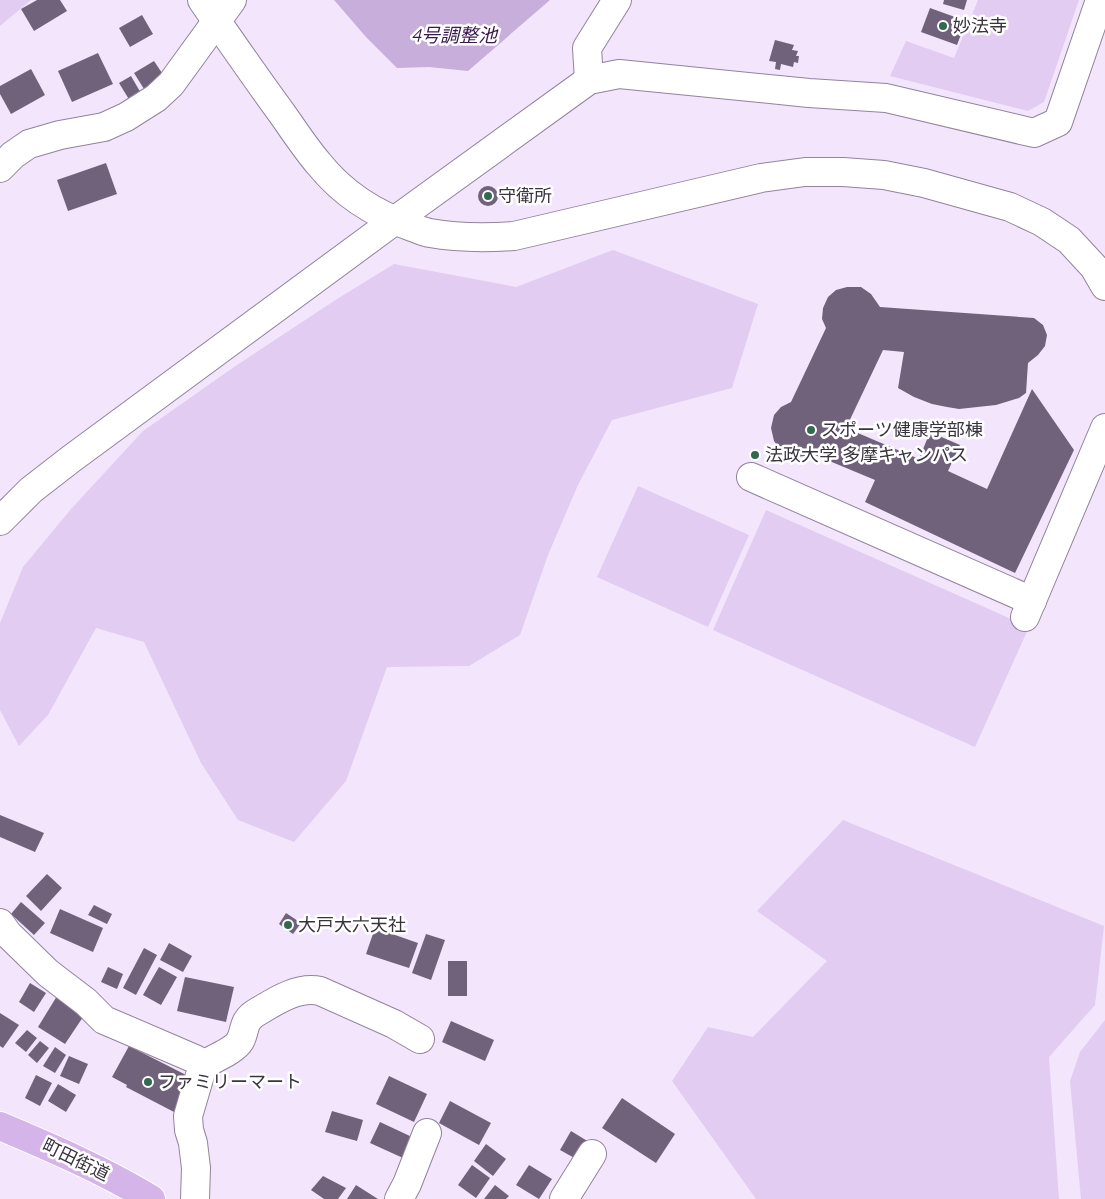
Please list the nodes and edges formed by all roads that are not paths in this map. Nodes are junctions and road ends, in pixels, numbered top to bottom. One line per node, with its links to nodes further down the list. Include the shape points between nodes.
1 (617, 0): 4 (street, via 587,48)
2 (1100, 0): 4 (street, via 1058,122 1034,133 886,98 619,74)
3 (217, 7): 5 (street, via 171,84 156,98 104,127 29,144); 6 (street, via 256,79 319,165 351,196)
4 (589, 80): 6 (street)
5 (0, 168)
6 (394, 221): 7 (street, via 429,233 488,238 514,236 761,178 805,172 884,175 1010,207 1042,222 1069,240 1094,266); 10 (street, via 71,458 31,490)
7 (1105, 286)
8 (1105, 428): 9 (street, via 1028,609)
9 (751, 477)
10 (0, 521)
11 (0, 923): 13 (street, via 48,973 104,1020)
12 (420, 1040): 13 (street, via 394,1024 345,1002 308,990 296,992 248,1018 240,1042)
13 (203, 1065): 19 (street, via 188,1116 196,1168)
14 (0, 1126): 17 (main road, 町田街道, via 48,1146)
15 (427, 1133): 20 (street)
16 (592, 1154): 21 (street)
17 (123, 1192): 18 (main road, 町田街道)
18 (151, 1199)
19 (195, 1199)
20 (399, 1199)
21 (564, 1199)

